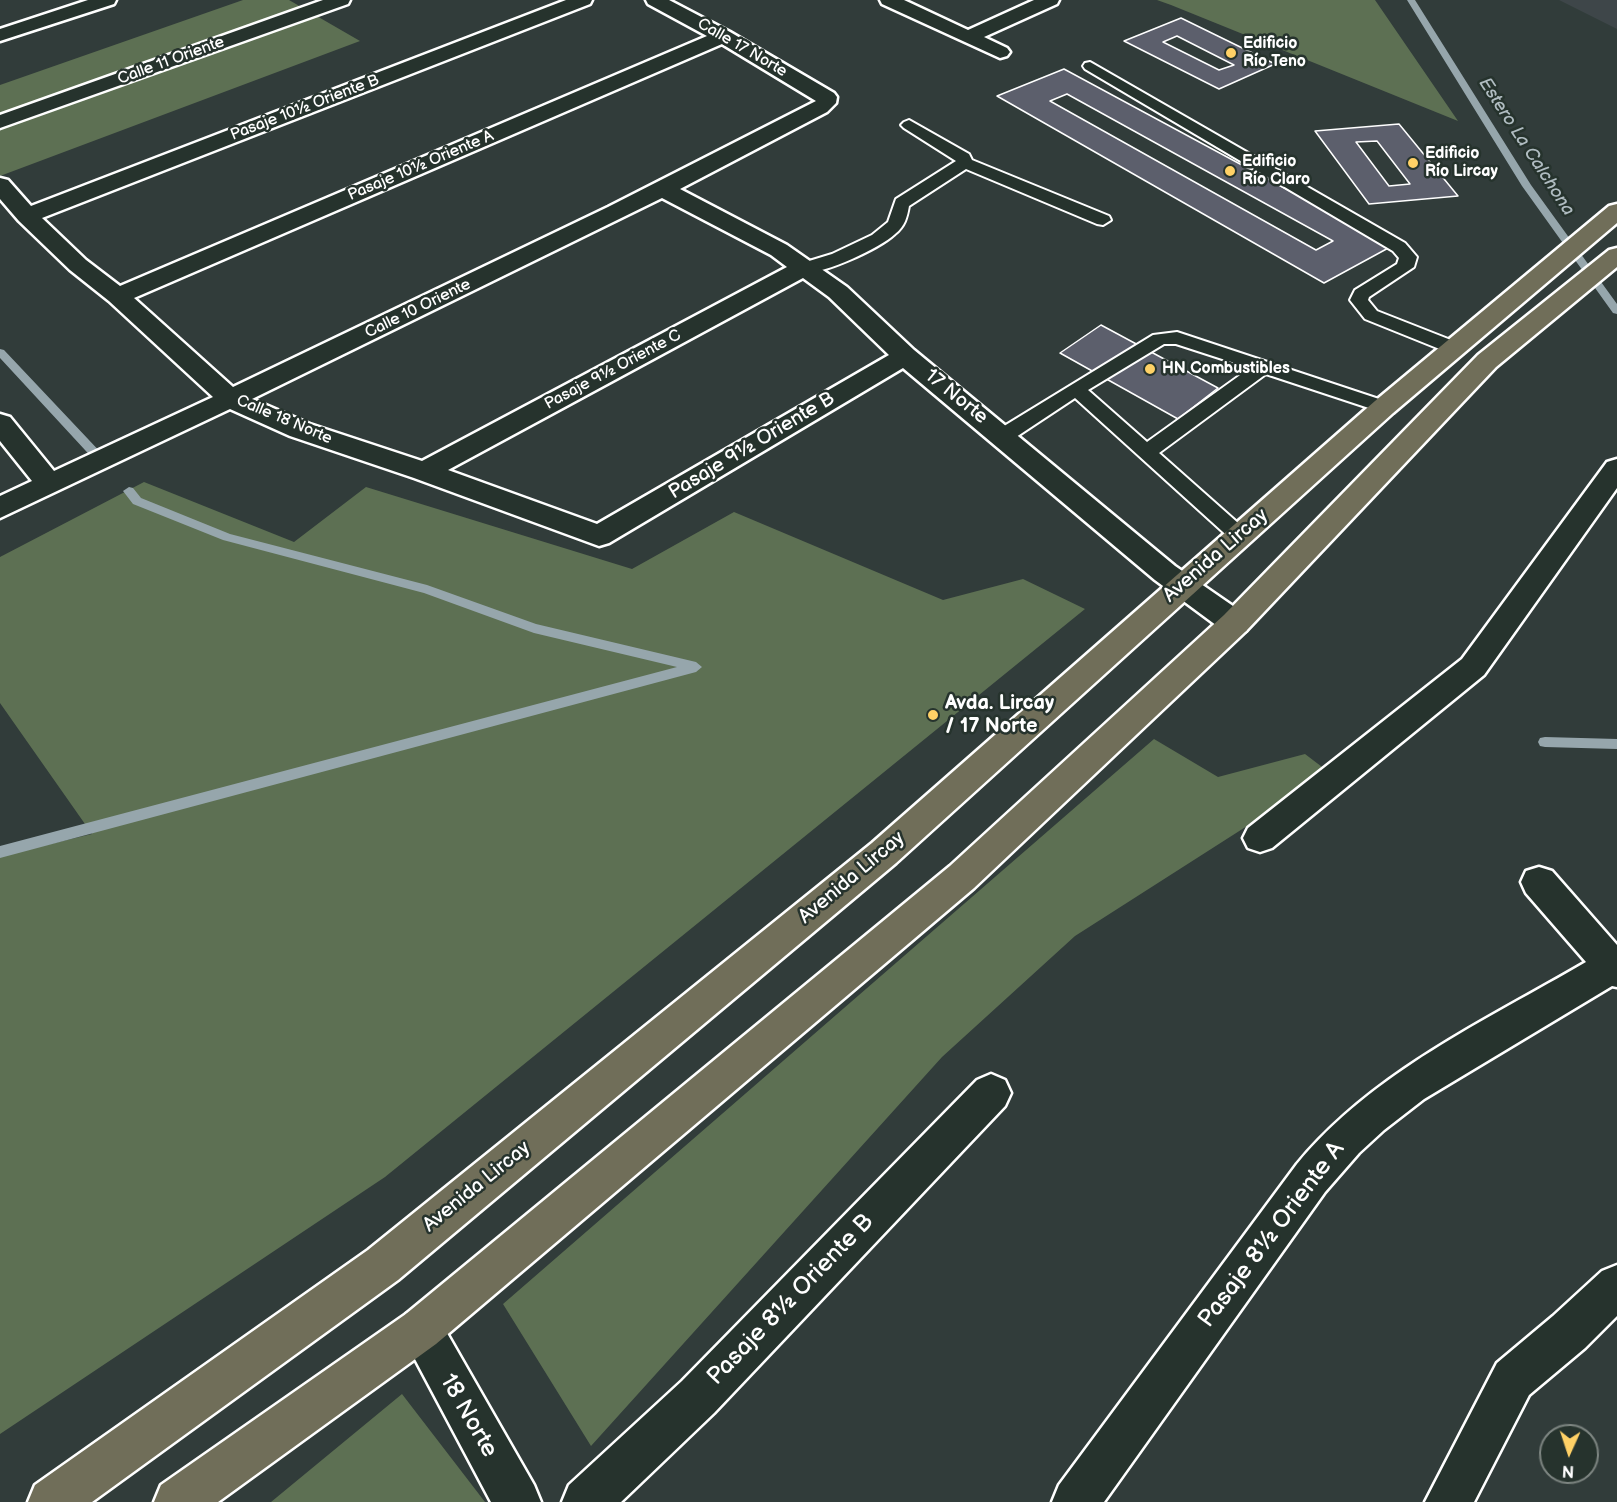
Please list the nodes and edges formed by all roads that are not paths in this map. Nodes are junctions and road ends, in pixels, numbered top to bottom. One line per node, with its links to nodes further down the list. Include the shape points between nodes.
1 (107, 0): 7 (street)
2 (341, 0): 13 (street, Calle 11 Oriente)
3 (583, 0): 19 (street, Pasaje 10½ Oriente B)
4 (655, 0): 8 (street, Calle 17 Norte)
5 (889, 0): 9 (street)
6 (1050, 0): 9 (street)
7 (0, 35)
8 (723, 36): 12 (street, Calle 17 Norte); 23 (street, Pasaje 10½ Oriente A)
9 (968, 37): 10 (street)
10 (1000, 52)
11 (1089, 66): 25 (lane, via 1399,247 1408,257 1404,267 1361,294 1362,306 1371,315)
12 (827, 97): 17 (street, Calle 10 Oriente, via 820,108)
13 (0, 122)
14 (909, 125): 15 (lane, via 963,157)
15 (965, 163): 20 (lane); 22 (lane, via 902,203 898,220 887,233 825,263)
16 (0, 185): 19 (street, Calle 18 Norte)
17 (665, 190): 22 (street, 17 Norte, via 779,250); 29 (street, Calle 10 Oriente)
18 (1617, 211): 24 (main road, Avenida Lircay, via 1594,230)
19 (27, 216): 23 (street, Calle 18 Norte, via 78,265)
20 (1103, 220)
21 (1616, 256): 24 (main road, Avenida Lircay)
22 (802, 269): 26 (street, 17 Norte, via 838,292); 35 (street, Pasaje 9½ Oriente C)
23 (118, 296): 29 (street, Calle 18 Norte)
24 (1536, 300): 25 (main road, Avenida Lircay); 41 (main road, Avenida Lircay, via 1487,362)
25 (1454, 348): 30 (main road, Avenida Lircay)
26 (905, 356): 32 (street, 17 Norte); 38 (street, Pasaje 9½ Oriente B)
27 (1264, 367): 28 (lane, via 1168,337); 30 (lane); 33 (lane)
28 (1076, 389): 32 (lane); 33 (lane)
29 (232, 400): 35 (street, Calle 18 Norte, via 300,430); 36 (street, Calle 10 Oriente)
30 (1384, 407): 39 (main road, Avenida Lircay)
31 (0, 423): 36 (street)
32 (1003, 436): 40 (street, 17 Norte)
33 (1147, 452): 39 (lane)
34 (1617, 468): 42 (street, via 1473,668)
35 (424, 471): 38 (street, Calle 18 Norte)
36 (50, 484): 37 (street, Calle 10 Oriente)
37 (0, 508)
38 (599, 536)
39 (1240, 536): 40 (main road, Avenida Lircay)
40 (1182, 585): 41 (street, 17 Norte); 48 (main road, Avenida Lircay, via 884,853 382,1265)
41 (1234, 623): 47 (main road, Avenida Lircay, via 962,877)
42 (1260, 838)
43 (1539, 882): 44 (street)
44 (1615, 968): 52 (street, Pasaje 8½ Oriente A, via 1410,1086 1352,1131 1311,1178)
45 (991, 1093): 51 (street, Pasaje 8½ Oriente B, via 698,1397)
46 (1617, 1286): 53 (street, via 1514,1379)
47 (421, 1329): 49 (main road, Avenida Lircay); 50 (street, 18 Norte)
48 (52, 1502)
49 (178, 1502)
50 (517, 1502)
51 (586, 1502)
52 (1076, 1502)
53 (1449, 1502)

